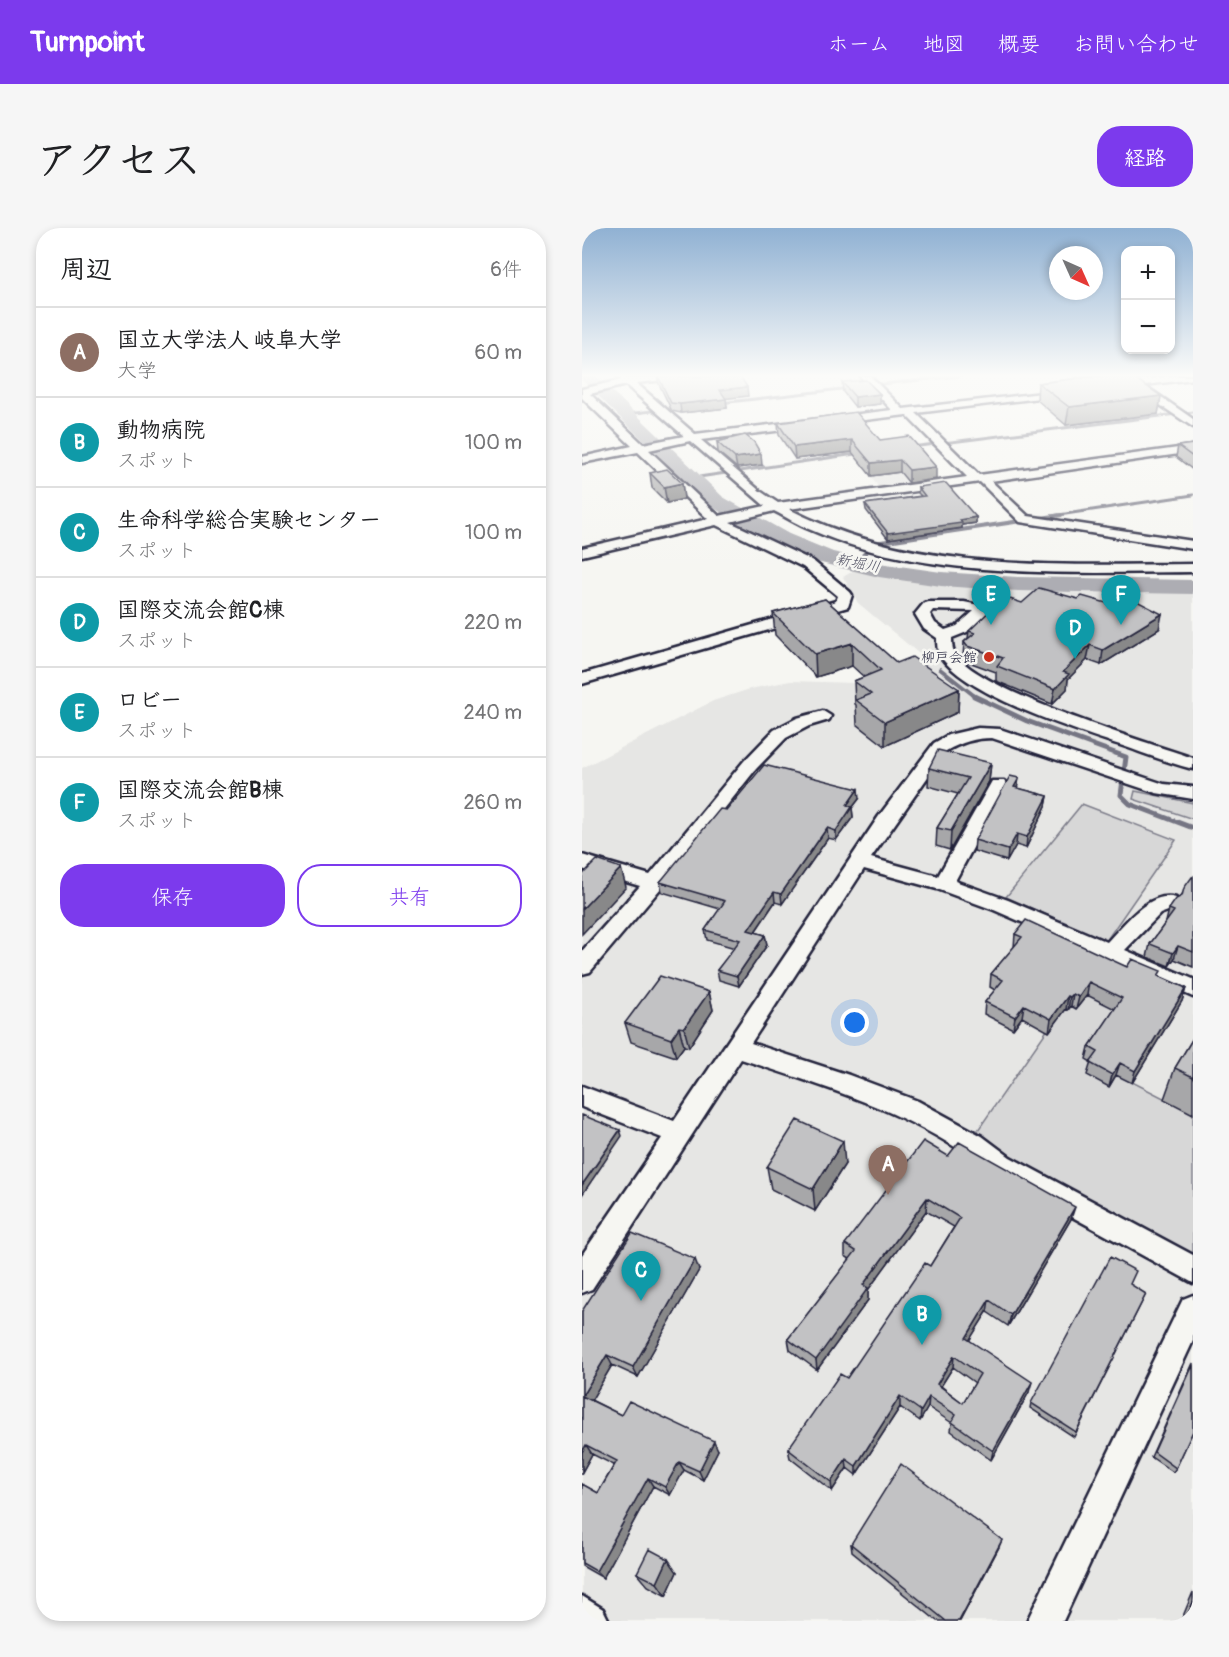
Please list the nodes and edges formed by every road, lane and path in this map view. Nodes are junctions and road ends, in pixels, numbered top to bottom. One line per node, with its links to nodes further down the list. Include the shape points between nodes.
1 (636, 441): 5 (street)
2 (673, 441): 5 (street)
3 (690, 441): 9 (street)
4 (937, 441): 8 (street)
5 (643, 448): 7 (street); 10 (street)
6 (1193, 450): 8 (street)
7 (582, 460)
8 (980, 479): 9 (street); 11 (street, via 1024,519)
9 (773, 508): 10 (street); 13 (street, via 834,536 920,556 990,565)
10 (718, 520): 12 (street); 15 (street, via 808,564 845,595 843,604)
11 (1193, 545)
12 (582, 552)
13 (1193, 568)
14 (944, 636): 17 (street, via 945,652 959,666 1010,696)
15 (582, 679)
16 (823, 716): 22 (street, via 780,734)
17 (1193, 764)
18 (998, 785): 23 (street)
19 (1193, 793): 20 (street, via 1162,789 994,733 978,733 940,747)
20 (859, 861): 23 (street); 28 (street)
21 (582, 862): 22 (street)
22 (654, 883): 26 (street)
23 (943, 885): 25 (street)
24 (1169, 903): 25 (street, via 1153,909)
25 (1111, 951): 27 (street)
26 (582, 966)
27 (1193, 988)
28 (736, 1048): 30 (street); 31 (street, via 916,1110 979,1146 1001,1165)
29 (582, 1095): 30 (street)
30 (679, 1134): 32 (street)
31 (1193, 1270)
32 (582, 1279)
33 (1193, 1309): 36 (street)
34 (582, 1614): 35 (street)
35 (591, 1621)
36 (1046, 1621)

